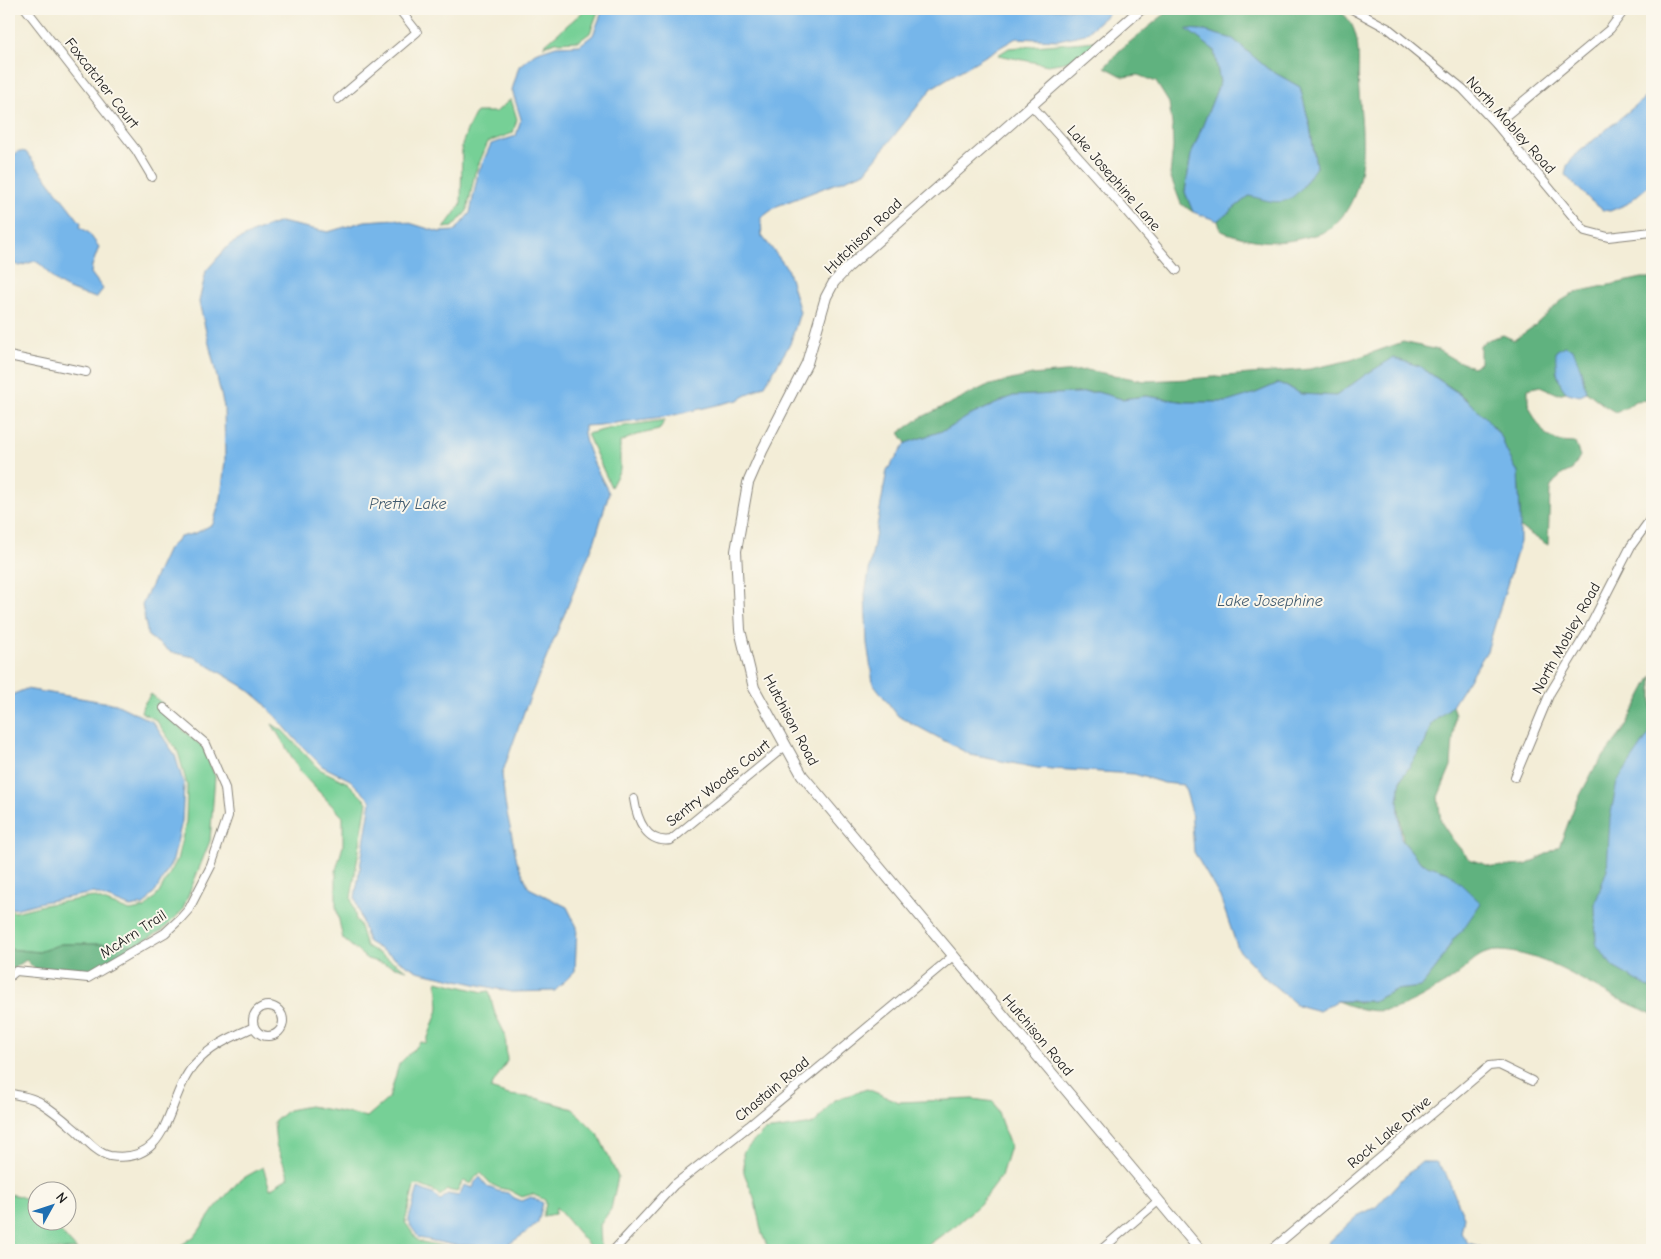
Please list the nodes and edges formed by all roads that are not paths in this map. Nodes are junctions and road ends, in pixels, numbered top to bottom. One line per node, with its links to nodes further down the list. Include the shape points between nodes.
1 (26, 9): 9 (street, Foxcatcher Court, via 136,150)
2 (399, 9): 6 (street, via 418,32)
3 (1141, 9): 7 (street, Hutchison Road)
4 (1352, 9): 8 (street, North Mobley Road, via 1389,29 1425,56)
5 (1625, 9): 8 (street, via 1610,29)
6 (338, 99)
7 (1032, 104): 11 (street, Lake Josephine Lane); 16 (street, Hutchison Road, via 834,282 826,297 807,363 748,482 736,552 740,630 754,688)
8 (1496, 124): 10 (street, North Mobley Road, via 1585,231 1608,237)
9 (152, 177)
10 (1652, 232)
11 (1177, 270)
12 (9, 356): 13 (street)
13 (86, 372)
14 (1652, 517): 17 (street, North Mobley Road, via 1631,546 1586,634 1550,693)
15 (164, 708): 20 (street, McArn Trail, via 206,744 225,788 228,816 211,866 189,909 165,933 88,978 16,972)
16 (785, 746): 18 (street, Sentry Woods Court, via 671,840 658,840 642,825); 19 (street, Hutchison Road, via 802,774)
17 (1515, 777)
18 (634, 799)
19 (953, 956): 24 (street, Hutchison Road); 25 (street, Chastain Road, via 674,1185)
20 (9, 978)
21 (254, 1027): 23 (street, via 213,1047 193,1065 174,1100 162,1134 141,1153 108,1156 40,1102)
22 (1532, 1081): 28 (street, Rock Lake Drive, via 1499,1065 1489,1066)
23 (9, 1093)
24 (1158, 1201): 26 (street); 27 (street, Hutchison Road)
25 (614, 1250)
26 (1101, 1250)
27 (1200, 1250)
28 (1271, 1250)

